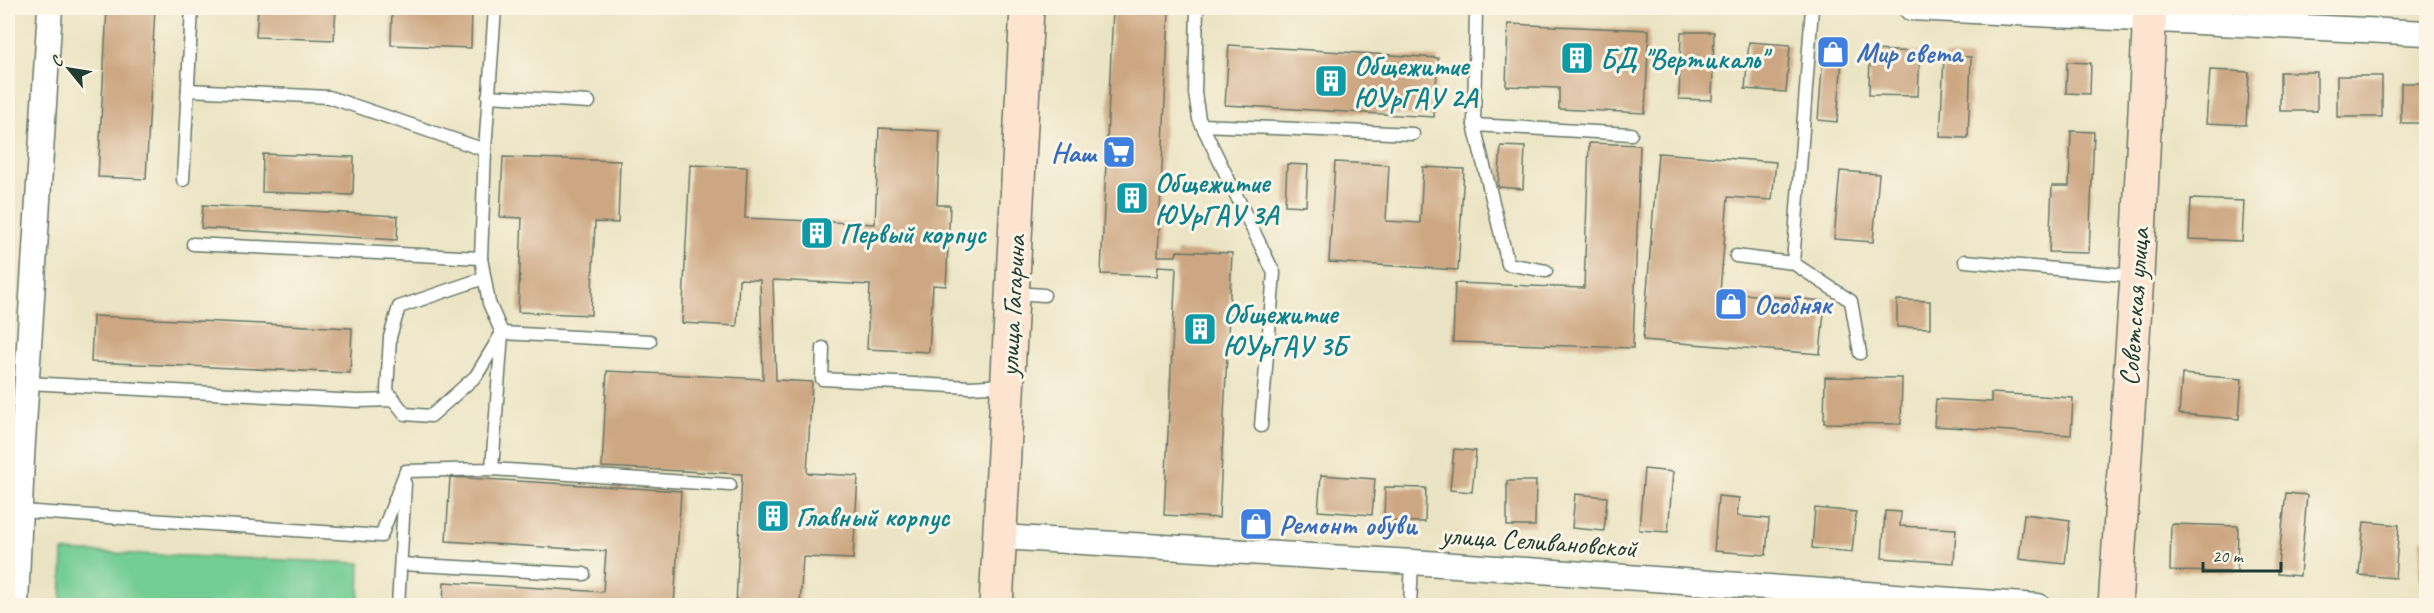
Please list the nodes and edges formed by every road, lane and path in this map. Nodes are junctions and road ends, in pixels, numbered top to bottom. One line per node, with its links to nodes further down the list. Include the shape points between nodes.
1 (50, 8): 32 (street)
2 (192, 8): 11 (lane)
3 (495, 8): 12 (lane)
4 (1027, 8): 33 (main road, улица Гагарина, via 1028,294)
5 (1197, 8): 14 (lane, via 1195,93)
6 (1476, 8): 15 (lane)
7 (1812, 8): 24 (lane)
8 (1911, 8): 9 (street)
9 (2150, 13): 10 (street); 26 (main road, Советская улица)
10 (2427, 33)
11 (188, 90): 18 (lane, via 329,97); 19 (lane)
12 (488, 96): 13 (lane); 18 (lane)
13 (590, 102)
14 (1202, 125): 16 (lane); 35 (lane, via 1274,273)
15 (1474, 125): 17 (lane); 25 (lane, via 1508,264)
16 (1413, 134)
17 (1632, 134)
18 (485, 150): 22 (lane)
19 (183, 180)
20 (193, 244): 22 (lane)
21 (1736, 256): 24 (lane)
22 (481, 258): 27 (lane)
23 (1965, 261): 26 (lane)
24 (1793, 263): 31 (lane, via 1851,301)
25 (1546, 271)
26 (2137, 276): 50 (main road, Советская улица)
27 (484, 278): 28 (lane, via 489,303); 34 (lane, via 399,307 390,337 387,391)
28 (502, 333): 29 (lane); 34 (lane, via 476,376 431,416 405,414); 37 (lane)
29 (650, 342)
30 (823, 348): 33 (lane, via 822,380 970,387)
31 (1860, 353)
32 (28, 383): 34 (lane); 36 (street)
33 (1008, 385): 41 (main road, улица Гагарина)
34 (394, 400)
35 (1261, 426)
36 (15, 457): 40 (street)
37 (492, 469): 38 (lane); 39 (lane)
38 (406, 471): 40 (lane, via 381,536); 43 (lane)
39 (730, 485)
40 (21, 511): 45 (street)
41 (1000, 537): 42 (street, улица Селивановской); 47 (main road, улица Гагарина)
42 (1412, 562): 48 (lane); 49 (street, улица Селивановской)
43 (401, 564): 44 (lane); 46 (lane)
44 (584, 574)
45 (16, 606)
46 (398, 606)
47 (996, 606)
48 (1410, 606)
49 (2038, 606)
50 (2115, 606)

